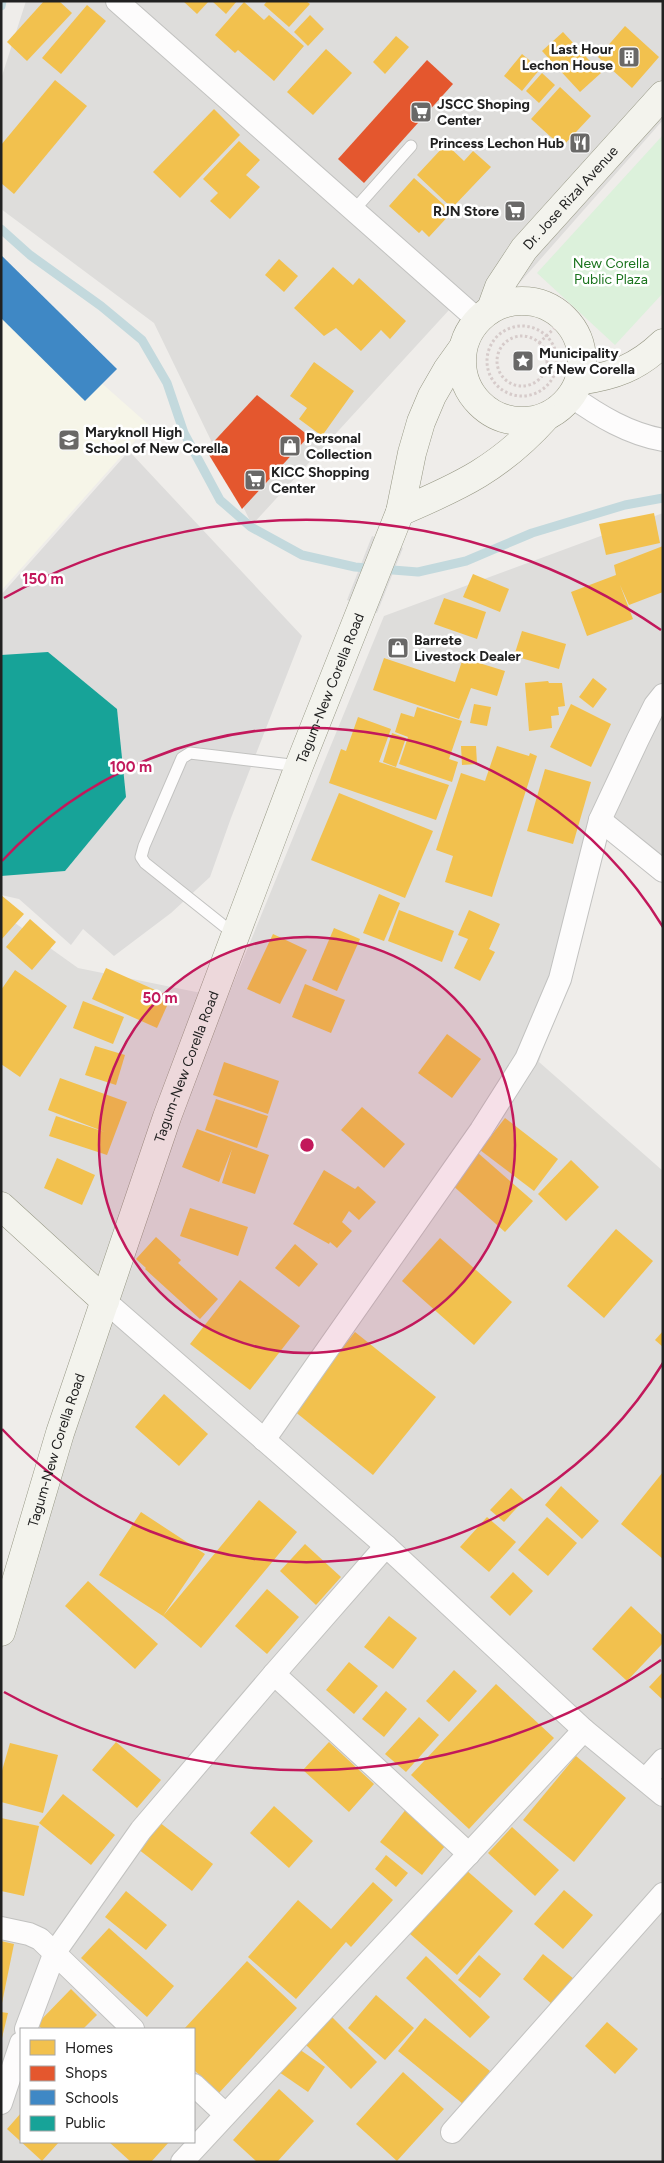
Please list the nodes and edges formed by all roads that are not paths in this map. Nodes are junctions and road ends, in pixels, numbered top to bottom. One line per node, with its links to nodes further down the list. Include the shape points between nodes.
1 (117, 1): 4 (street)
2 (663, 95): 5 (main road, Dr. Jose Rizal Avenue, via 524,249)
3 (411, 146): 4 (lane)
4 (354, 210): 5 (street)
5 (484, 315): 7 (main road, Dr. Jose Rizal Avenue, via 468,333); 8 (main road, via 505,303 522,301 552,308 556,327 575,332 581,348 582,365)
6 (663, 343): 8 (main road, via 636,365)
7 (462, 349): 9 (main road, via 461,366 465,382 483,409 513,421 530,422); 11 (main road, Tagum-New Corella Road, via 432,396 421,422)
8 (575, 389): 9 (main road, via 560,408); 10 (street, via 597,415 626,429)
9 (546, 417): 11 (main road, via 526,439 478,476)
10 (663, 440)
11 (400, 512): 13 (main road, Tagum-New Corella Road)
12 (663, 695): 14 (street, via 655,705)
13 (299, 766): 16 (main road, Tagum-New Corella Road); 16 (lane, via 190,753 182,758 144,846 141,857 145,863)
14 (600, 820): 15 (street); 19 (street, via 560,979 526,1059 481,1130)
15 (663, 870)
16 (234, 934): 18 (main road, Tagum-New Corella Road, via 167,1117)
17 (1, 1206): 18 (main road)
18 (105, 1301): 19 (street); 21 (main road, Tagum-New Corella Road, via 60,1433)
19 (264, 1440): 20 (street)
20 (386, 1546): 22 (street); 23 (street)
21 (1, 1632)
22 (274, 1674): 27 (street); 30 (street, via 141,1830)
23 (584, 1730): 25 (street); 27 (street)
24 (663, 1760): 25 (street)
25 (646, 1779): 26 (street)
26 (663, 1795)
27 (469, 1854): 36 (street)
28 (663, 1894): 37 (street)
29 (1, 1928): 30 (street, via 29,1934)
30 (55, 1952): 31 (street); 32 (street)
31 (26, 2028)
32 (132, 2028)
33 (20, 2046): 35 (street)
34 (195, 2086): 36 (street)
35 (1, 2103)
36 (225, 2114): 38 (street)
37 (452, 2132)
38 (182, 2162)

